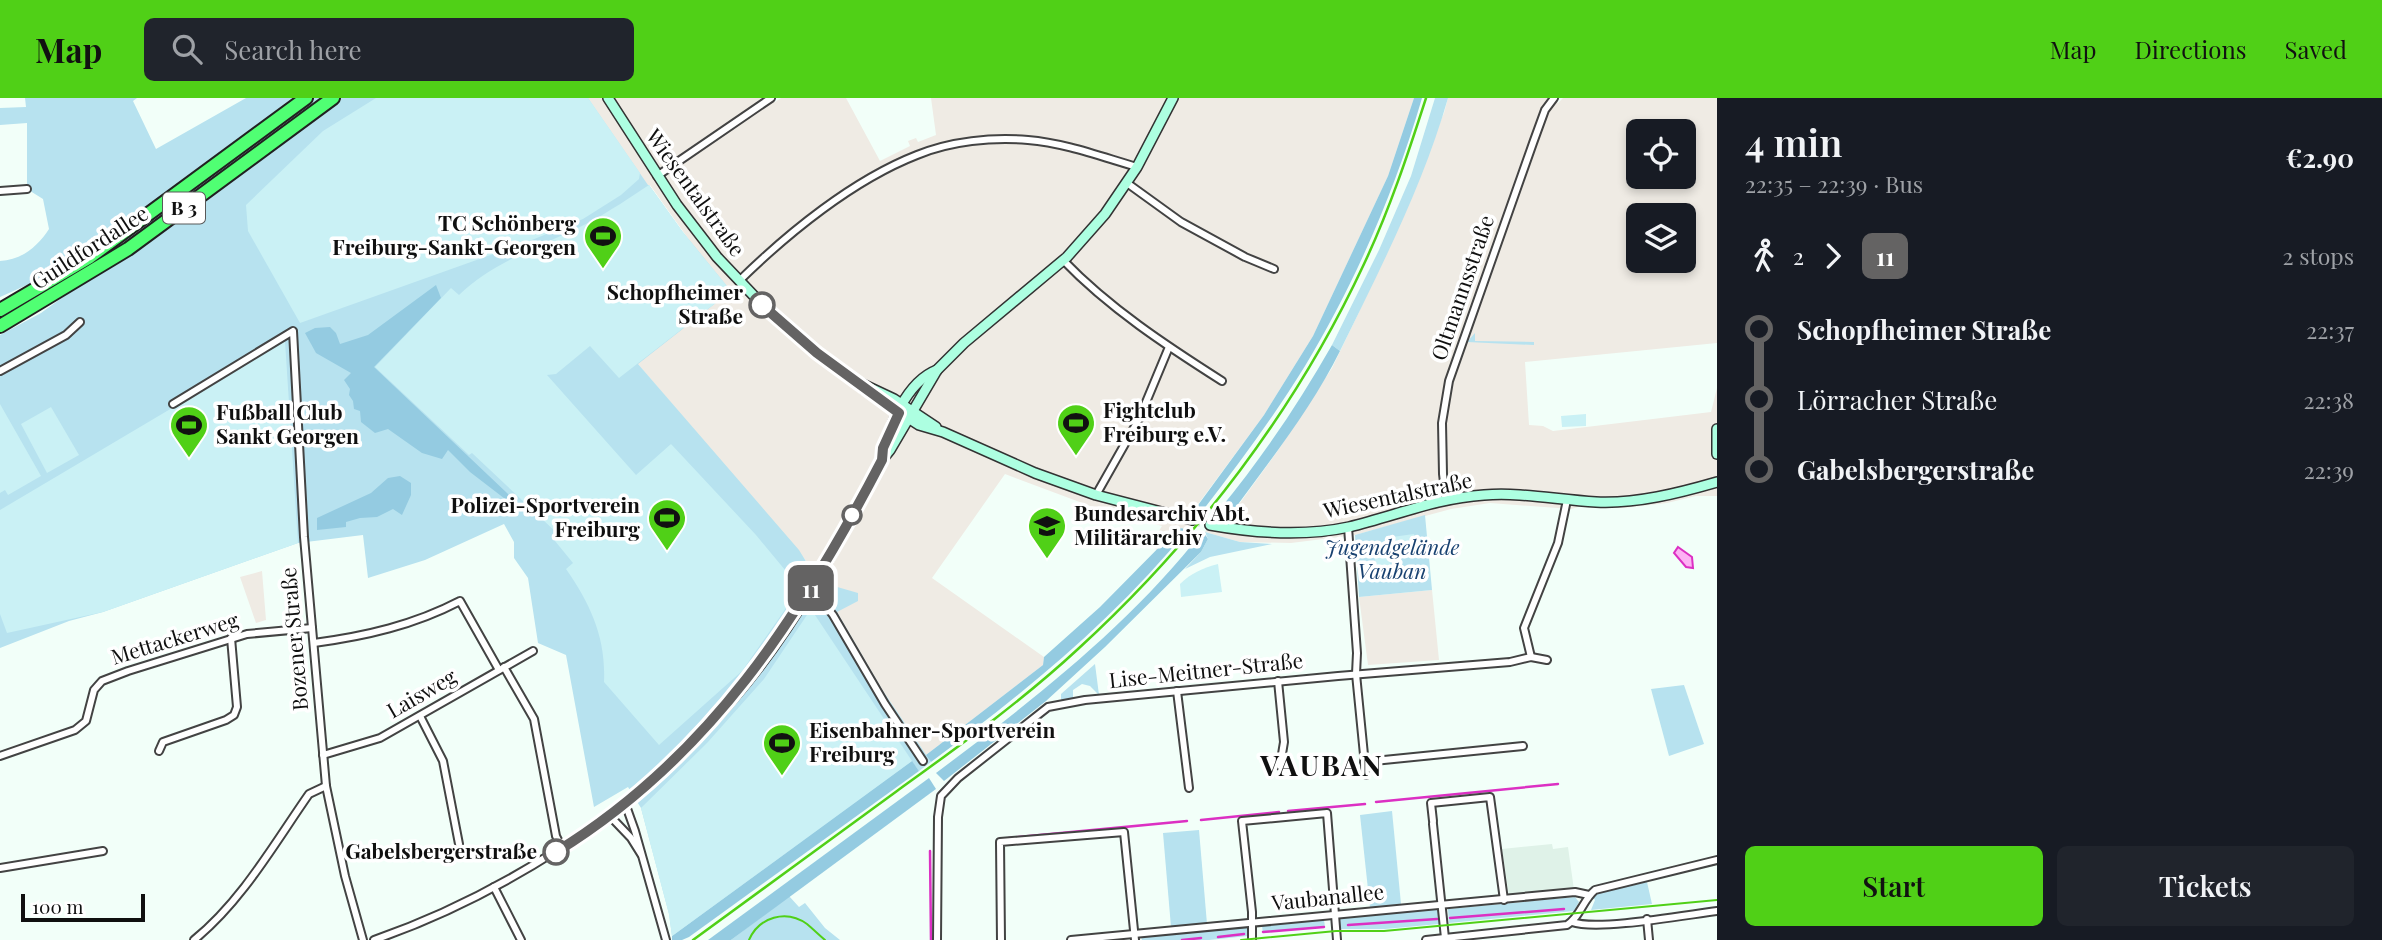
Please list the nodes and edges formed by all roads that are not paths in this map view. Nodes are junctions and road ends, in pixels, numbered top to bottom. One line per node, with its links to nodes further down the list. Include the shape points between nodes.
1 (306, 98): 15 (highway, Guildfordallee / B 3, via 151,214)
2 (333, 98): 19 (highway, Guildfordallee / B 3, via 128,249)
3 (608, 98): 8 (main road, Wiesentalstraße)
4 (771, 98): 8 (street)
5 (1173, 98): 7 (main road)
6 (1554, 98): 32 (street, Oltmannsstraße, via 1532,143 1449,381 1442,423)
7 (1137, 167): 9 (main road); 14 (street, via 1030,140 974,141 936,149 902,162 850,192 762,258)
8 (657, 176): 14 (main road, Wiesentalstraße)
9 (1127, 183): 12 (main road); 13 (street, via 1181,222)
10 (27, 189): 11 (street)
11 (0, 191)
12 (1063, 260): 20 (street); 21 (main road)
13 (1275, 269)
14 (739, 281): 25 (main road, Wiesentalstraße, via 817,353)
15 (44, 286): 16 (highway); 17 (highway, Guildfordallee / B 3)
16 (0, 303)
17 (0, 310)
18 (80, 322): 22 (street, via 66,335)
19 (0, 326)
20 (1170, 347): 23 (street); 31 (street, via 1139,419)
21 (937, 370): 25 (main road, via 925,374); 26 (main road)
22 (0, 371)
23 (1222, 381)
24 (173, 404): 38 (street, Bozener Straße, via 293,331)
25 (901, 408): 26 (main road, Wiesentalstraße); 29 (main road)
26 (911, 415): 29 (main road); 31 (main road, Wiesentalstraße, via 1035,473)
27 (1717, 429): 28 (main road)
28 (1717, 454)
29 (882, 460): 37 (main road)
30 (1717, 482): 33 (main road, Wiesentalstraße, via 1624,502)
31 (1096, 495): 34 (main road, Wiesentalstraße)
32 (1446, 499): 33 (main road, Wiesentalstraße, via 1506,494); 36 (main road, Wiesentalstraße)
33 (1567, 500): 42 (street, via 1558,543 1524,628)
34 (1192, 520)
35 (1210, 525): 36 (main road, Wiesentalstraße, via 1284,532)
36 (1348, 527): 45 (street)
37 (811, 587): 53 (street); 59 (main road, via 737,694)
38 (313, 628): 39 (street, Mettackerweg); 40 (street, Bozener Straße)
39 (231, 638): 50 (street, via 234,715 163,742); 52 (street, Mettackerweg, via 102,681 93,690 86,721 75,730)
40 (314, 643): 44 (street, via 383,631 460,601); 51 (street, Bozener Straße)
41 (533, 651): 44 (street, Laisweg)
42 (1531, 657): 43 (street); 45 (street, Lise-Meitner-Straße, via 1510,663)
43 (1547, 660)
44 (501, 668): 48 (street, Laisweg); 62 (street, via 534,719)
45 (1356, 674): 46 (street, Lise-Meitner-Straße); 54 (street)
46 (1278, 681): 47 (street, Lise-Meitner-Straße); 55 (street, via 1284,742)
47 (1177, 691): 58 (street); 84 (street, Lise-Meitner-Straße, via 1048,708 958,778 941,796 937,817)
48 (420, 716): 51 (street, Laisweg, via 380,738); 61 (street, via 443,761)
49 (1523, 746): 54 (street)
50 (159, 751)
51 (323, 755): 57 (street, Bozener Straße)
52 (0, 756)
53 (922, 761)
54 (1364, 762): 56 (street)
55 (1280, 766)
56 (1366, 775)
57 (326, 786): 79 (street, via 309,794 235,900); 80 (street, Bozener Straße)
58 (1189, 788)
59 (625, 803): 60 (main road); 64 (street)
60 (609, 815): 62 (street); 64 (street)
61 (459, 844)
62 (562, 848): 67 (street)
63 (103, 850): 66 (street)
64 (641, 854): 83 (street)
65 (1717, 860): 68 (street, Vaubanallee, via 1606,886)
66 (0, 868)
67 (494, 887): 81 (street); 82 (street)
68 (1588, 895): 69 (street, Vaubanallee, via 1575,892); 74 (street)
69 (1504, 900): 70 (street, Vaubanallee); 70 (street, via 1490,797 1431,803)
70 (1442, 905): 72 (street, Vaubanallee); 78 (street)
71 (1717, 911): 73 (street)
72 (1335, 915): 75 (street, Vaubanallee); 75 (street, via 1326,813 1242,821); 88 (street)
73 (1647, 919): 74 (street); 91 (street)
74 (1572, 922): 76 (street)
75 (1252, 923): 77 (street, Vaubanallee); 87 (street)
76 (1529, 930): 78 (street); 90 (street)
77 (1135, 937): 85 (street, via 1124,832 1000,842); 86 (street, Vaubanallee)
78 (1450, 938): 89 (street)
79 (194, 940)
80 (363, 940)
81 (374, 940)
82 (520, 940)
83 (666, 940)
84 (937, 940)
85 (1001, 940)
86 (1071, 940)
87 (1252, 940)
88 (1336, 940)
89 (1426, 940)
90 (1530, 940)
91 (1649, 940)

